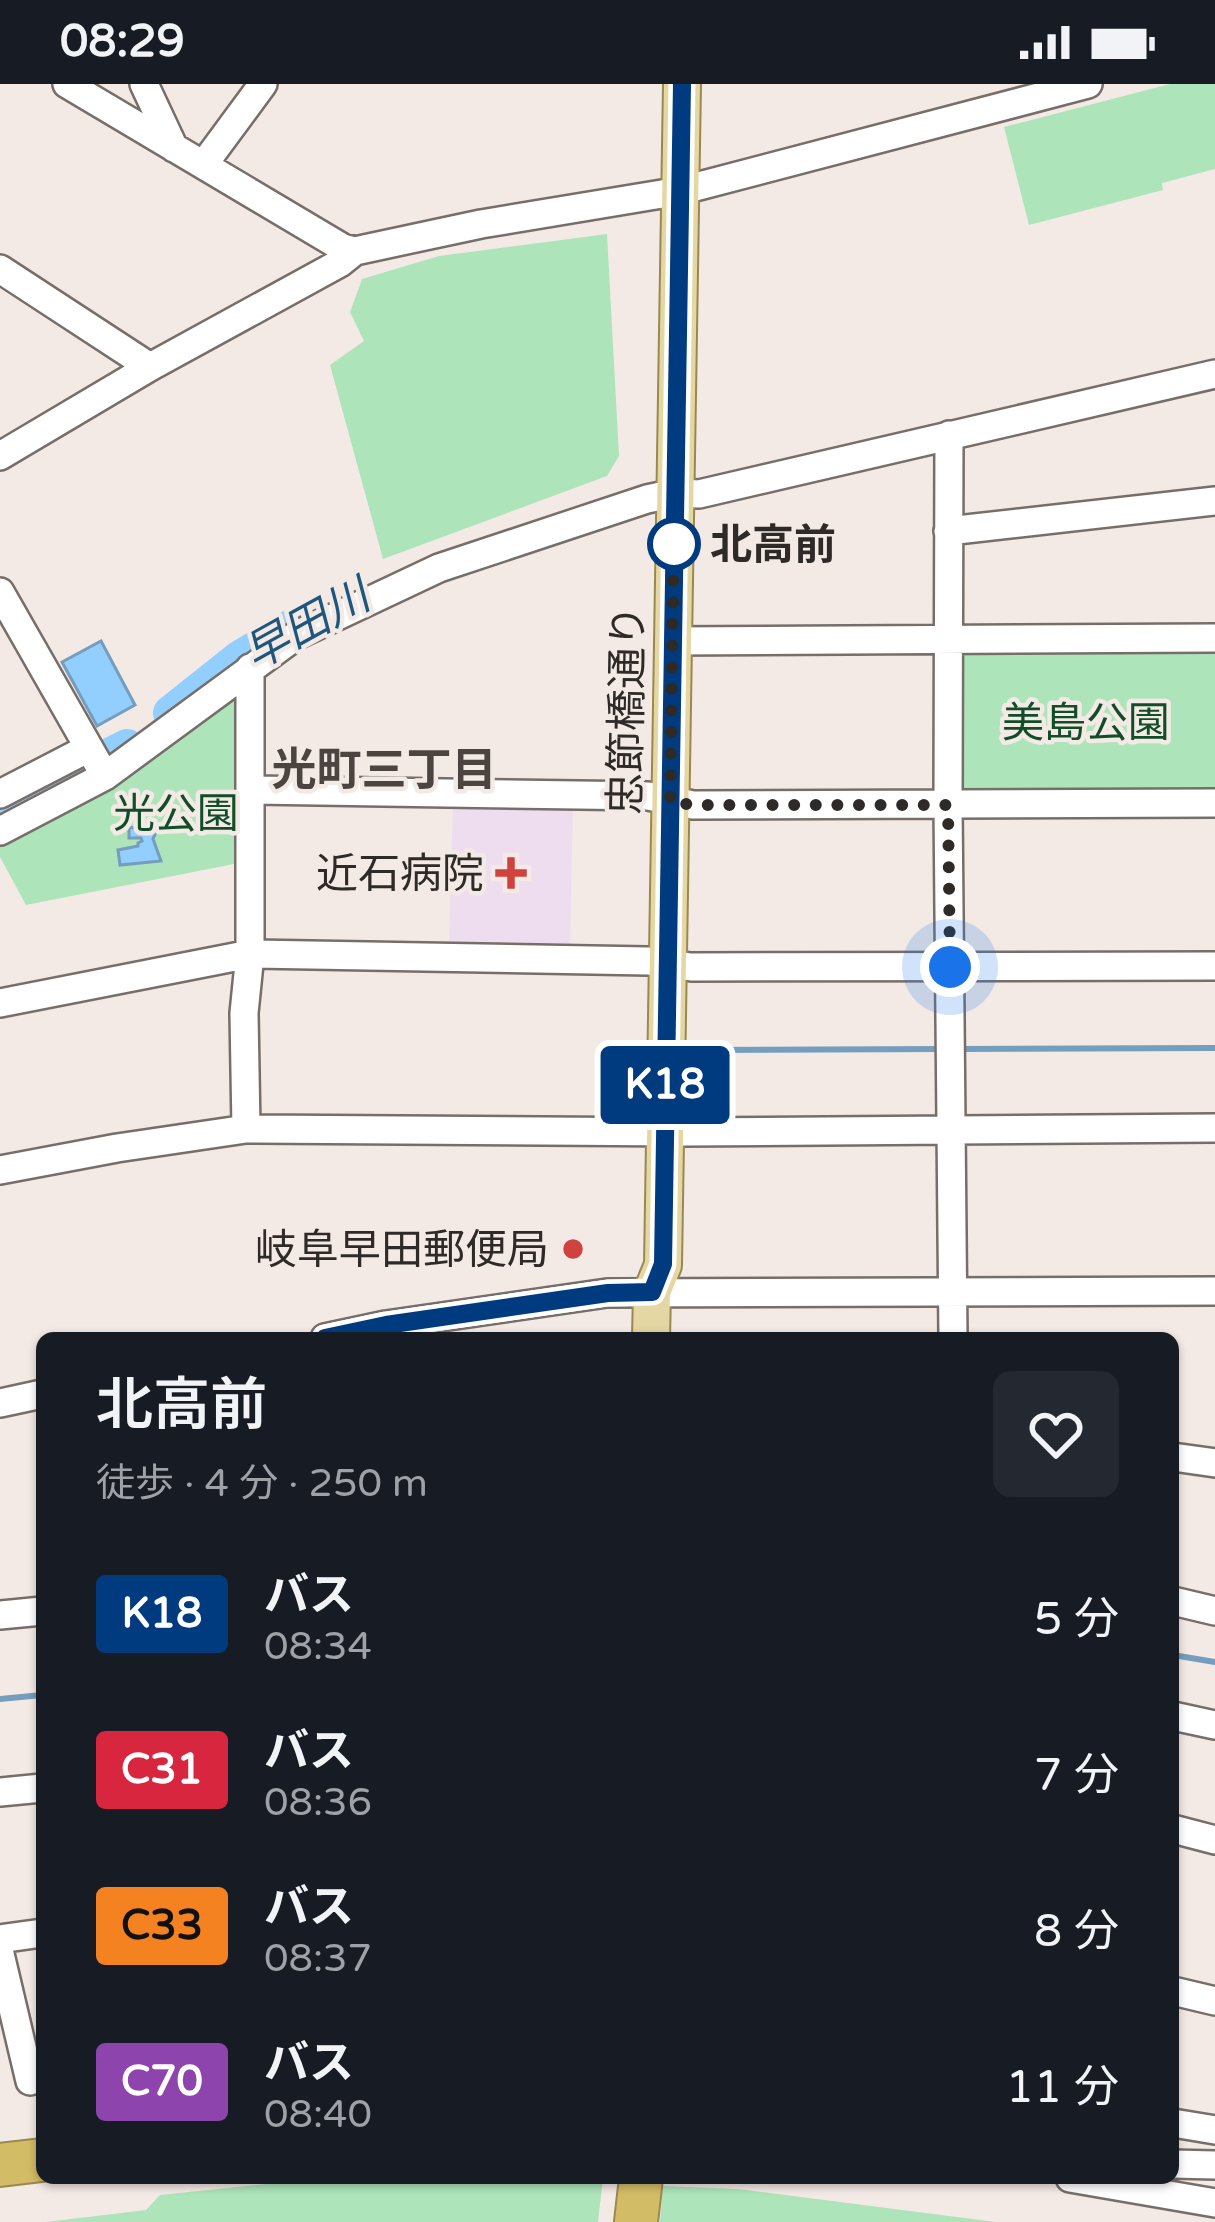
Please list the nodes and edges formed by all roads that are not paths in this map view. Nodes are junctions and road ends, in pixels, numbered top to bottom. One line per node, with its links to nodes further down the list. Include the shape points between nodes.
1 (67, 84): 6 (street)
2 (144, 84): 6 (street)
3 (263, 84): 7 (street)
4 (682, 84): 8 (main road, 忠節橋通り)
5 (1088, 84): 8 (street)
6 (174, 148): 7 (street)
7 (204, 164): 9 (street)
8 (680, 191): 9 (street); 15 (main road, 忠節橋通り)
9 (355, 251): 11 (street)
10 (0, 269): 11 (street)
11 (150, 367): 14 (street)
12 (1215, 374): 13 (street)
13 (949, 436): 15 (street); 17 (street)
14 (3, 451)
15 (674, 493): 22 (main road, 忠節橋通り); 23 (street, via 439,568 297,635)
16 (1215, 501): 17 (street)
17 (948, 531): 21 (street)
18 (0, 592): 19 (street)
19 (8, 626): 24 (street)
20 (1215, 638): 21 (street)
21 (948, 640): 22 (street); 29 (street)
22 (672, 641): 27 (main road, 忠節橋通り)
23 (250, 668): 24 (street); 25 (street)
24 (96, 761): 26 (street); 30 (street)
25 (250, 790): 27 (street); 31 (street)
26 (0, 794)
27 (670, 802): 29 (street); 32 (main road, 忠節橋通り)
28 (1215, 803): 29 (street)
29 (948, 805): 34 (street)
30 (0, 831)
31 (250, 954): 32 (street); 35 (street); 37 (street)
32 (668, 964): 34 (street); 39 (main road, 忠節橋通り)
33 (1215, 966): 34 (street)
34 (950, 967): 38 (street)
35 (0, 1003)
36 (1215, 1128): 38 (street)
37 (246, 1129): 39 (street); 40 (street)
38 (952, 1130): 39 (street); 43 (street)
39 (665, 1132): 41 (main road, 忠節橋通り)
40 (0, 1170)
41 (663, 1283): 43 (street); 44 (street); 45 (main road, 忠節橋通り); 46 (main road, 忠節橋通り)
42 (1215, 1291): 43 (street)
43 (953, 1292): 47 (street)
44 (354, 1332)
45 (652, 1332)
46 (670, 1332)
47 (953, 1332)
48 (36, 1395): 49 (street)
49 (0, 1403)
50 (1179, 1458): 51 (street)
51 (1215, 1463)
52 (1179, 1602): 53 (street)
53 (1215, 1611)
54 (36, 1612): 55 (street)
55 (0, 1615)
56 (1179, 1717): 57 (street)
57 (1215, 1725)
58 (36, 1789): 59 (street)
59 (0, 1792)
60 (1179, 1830): 61 (street)
61 (1215, 1840)
62 (36, 1934): 63 (street)
63 (0, 1939)
64 (0, 1954): 67 (street)
65 (1179, 1992): 66 (street)
66 (1215, 2001)
67 (36, 2080): 68 (street)
68 (0, 2085)
69 (1179, 2124): 70 (street)
70 (1215, 2130)
71 (36, 2161): 73 (highway)
72 (1179, 2164): 74 (street)
73 (0, 2165)
74 (1215, 2165)
75 (623, 2184): 79 (highway)
76 (640, 2184): 80 (highway)
77 (1105, 2184): 78 (street)
78 (1215, 2203)
79 (619, 2222)
80 (636, 2222)

